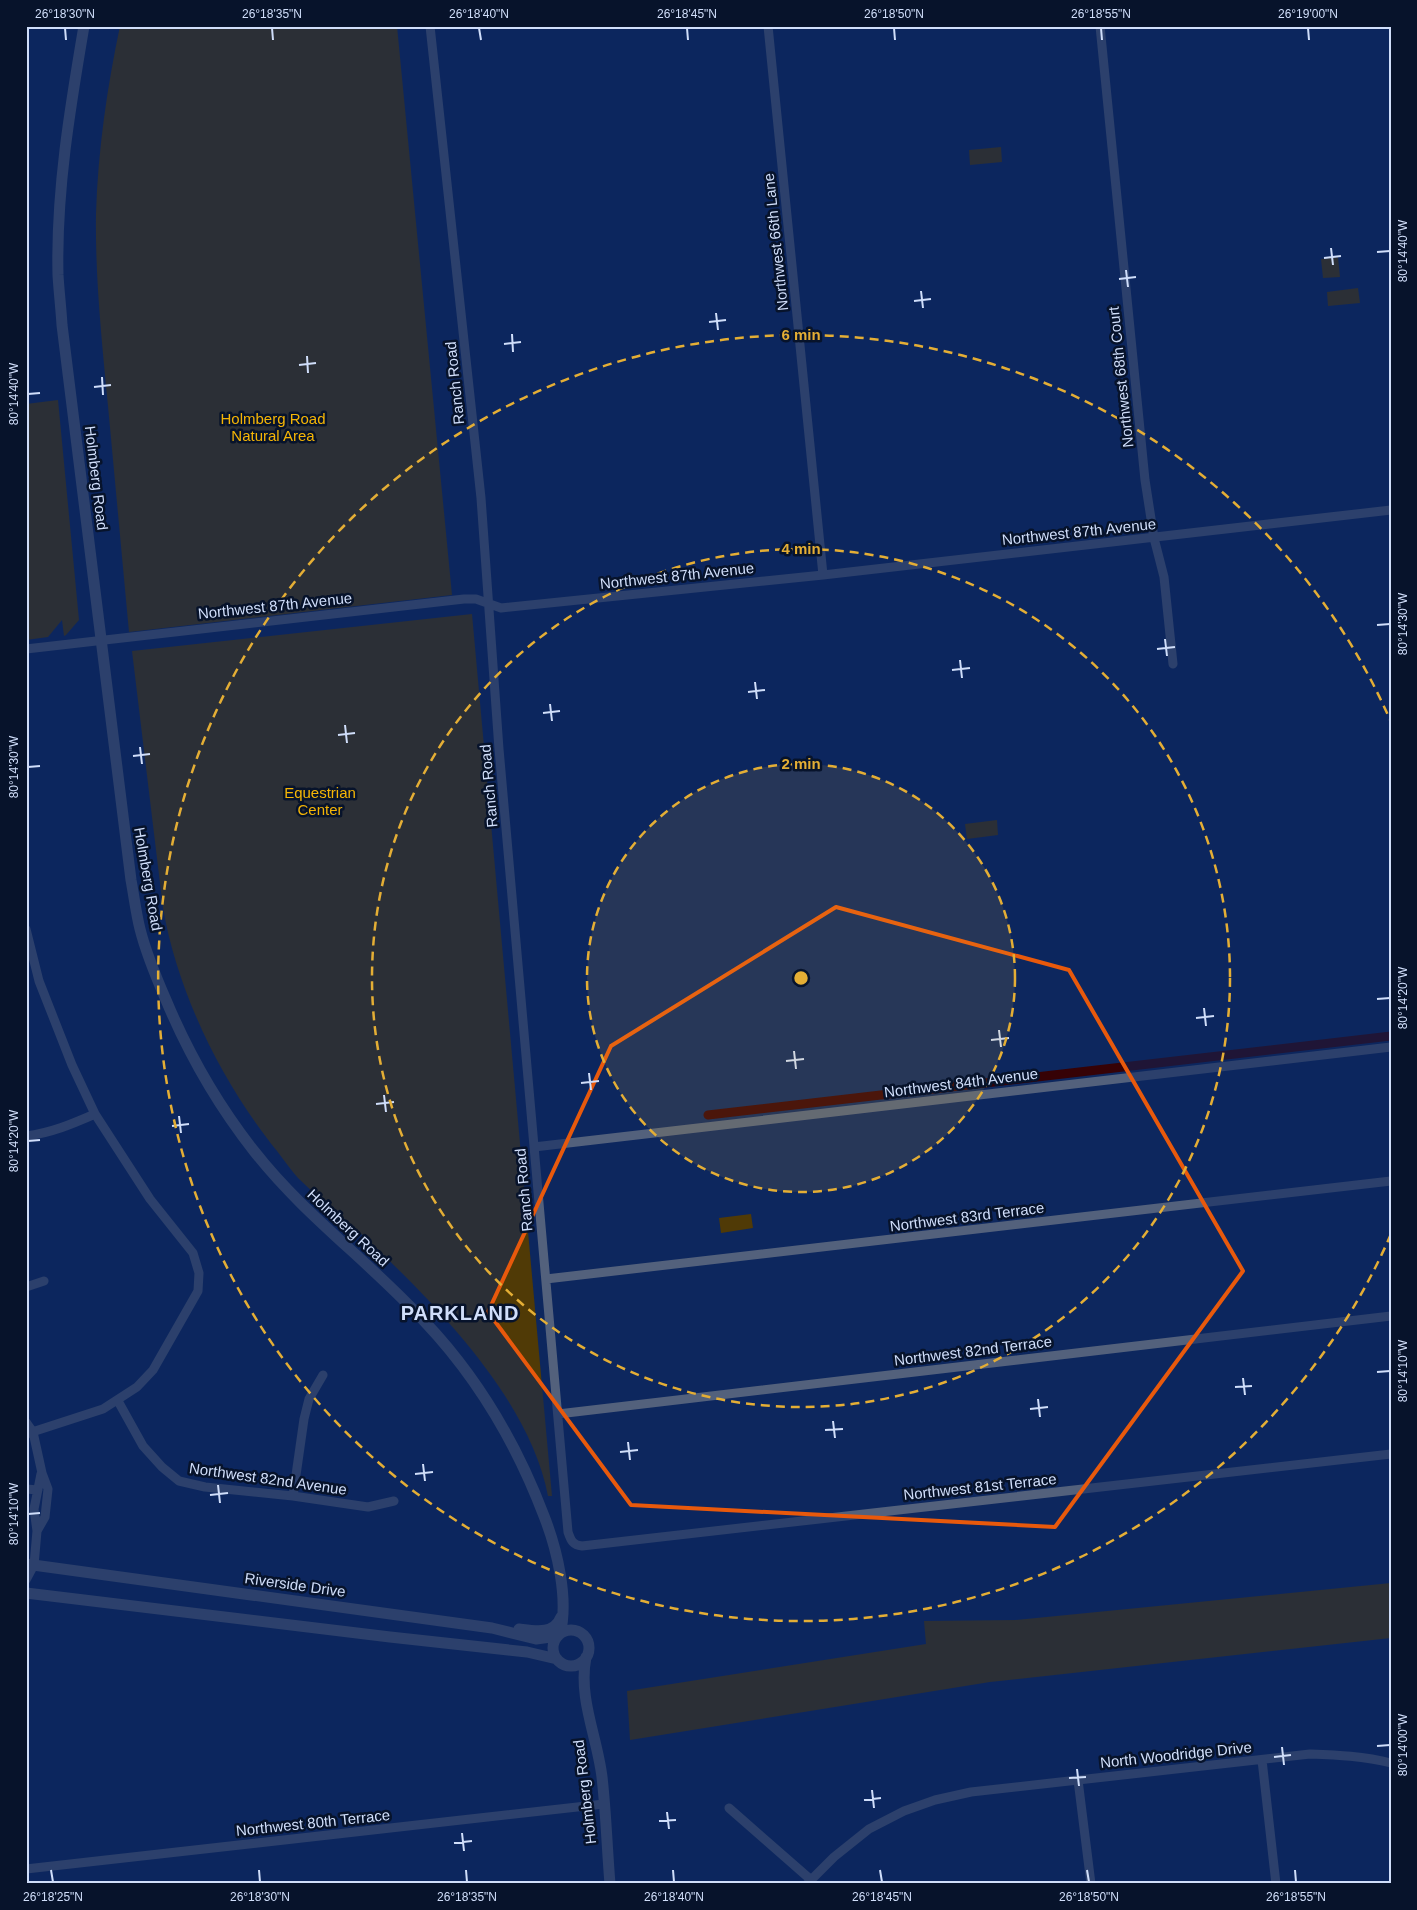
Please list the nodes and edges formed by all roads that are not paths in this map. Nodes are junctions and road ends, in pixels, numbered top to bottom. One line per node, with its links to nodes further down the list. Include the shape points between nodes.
1 (430, 26): 8 (street, Ranch Road, via 481,498)
2 (768, 26): 7 (street, Northwest 66th Lane)
3 (1100, 26): 6 (street, Northwest 68th Court)
4 (81, 27): 9 (street, Holmberg Road, via 63,170 58,275)
5 (1391, 510): 6 (street, Northwest 87th Avenue)
6 (1154, 538): 7 (street, Northwest 87th Avenue); 11 (street, Northwest 68th Court, via 1164,577)
7 (823, 575): 8 (street, Northwest 87th Avenue, via 501,608)
8 (488, 605): 9 (street, Northwest 87th Avenue, via 476,599 464,599); 16 (street, Ranch Road)
9 (101, 640): 10 (street, Northwest 87th Avenue); 38 (street, Holmberg Road, via 140,930 179,1031 207,1086 269,1171 425,1322 480,1393 508,1436 540,1506 552,1538)
10 (26, 649)
11 (1173, 664)
12 (26, 928): 14 (street, via 40,981 72,1065)
13 (1391, 1047): 16 (street, Northwest 84th Avenue)
14 (95, 1114): 15 (street, via 63,1128); 23 (street, via 150,1199 193,1253 199,1273 198,1291 153,1370)
15 (26, 1136)
16 (534, 1147): 18 (street, Ranch Road)
17 (1391, 1181): 18 (street, Northwest 83rd Terrace)
18 (546, 1279): 24 (street, Ranch Road)
19 (44, 1281): 20 (street)
20 (26, 1287)
21 (1391, 1316): 24 (street, Northwest 82nd Terrace)
22 (323, 1376): 31 (street, via 309,1399 304,1419)
23 (118, 1401): 26 (street); 31 (street, Northwest 82nd Avenue, via 143,1446 179,1481 205,1487)
24 (558, 1414): 34 (street, Ranch Road, via 568,1532)
25 (26, 1422): 26 (street)
26 (30, 1433): 28 (street)
27 (1391, 1454): 34 (street, Northwest 81st Terrace, via 582,1546)
28 (42, 1473): 30 (street); 33 (street, via 48,1490 48,1503 45,1518)
29 (26, 1489): 30 (street)
30 (38, 1490): 33 (street, via 34,1508)
31 (293, 1496): 32 (street, Northwest 82nd Avenue, via 368,1507)
32 (394, 1501)
33 (37, 1531): 35 (street)
34 (573, 1543)
35 (30, 1565): 36 (street); 39 (street, Riverside Drive)
36 (26, 1580)
37 (26, 1593): 43 (street, via 527,1652)
38 (564, 1606): 39 (street, via 558,1624 552,1629); 40 (street, Holmberg Road); 41 (street, Holmberg Road)
39 (492, 1628): 41 (street, Riverside Drive, via 536,1639)
40 (581, 1634): 41 (street, via 568,1630); 42 (street, via 588,1644)
41 (559, 1635): 43 (street, via 553,1645 554,1655)
42 (586, 1657): 43 (street, via 575,1666); 44 (street, Holmberg Road)
43 (561, 1662): 44 (street, Holmberg Road)
44 (584, 1698): 48 (street, Holmberg Road, via 598,1755)
45 (1262, 1760): 46 (street, North Woodridge Drive, via 1310,1754 1375,1759); 47 (street, North Woodridge Drive); 54 (street)
46 (1391, 1764)
47 (1078, 1780): 51 (street, North Woodridge Drive, via 971,1792 904,1811 869,1829); 53 (street)
48 (604, 1804): 50 (street, Northwest 80th Terrace); 52 (street, Holmberg Road)
49 (729, 1808): 51 (street)
50 (26, 1869)
51 (809, 1881)
52 (610, 1884)
53 (1091, 1884)
54 (1276, 1884)

